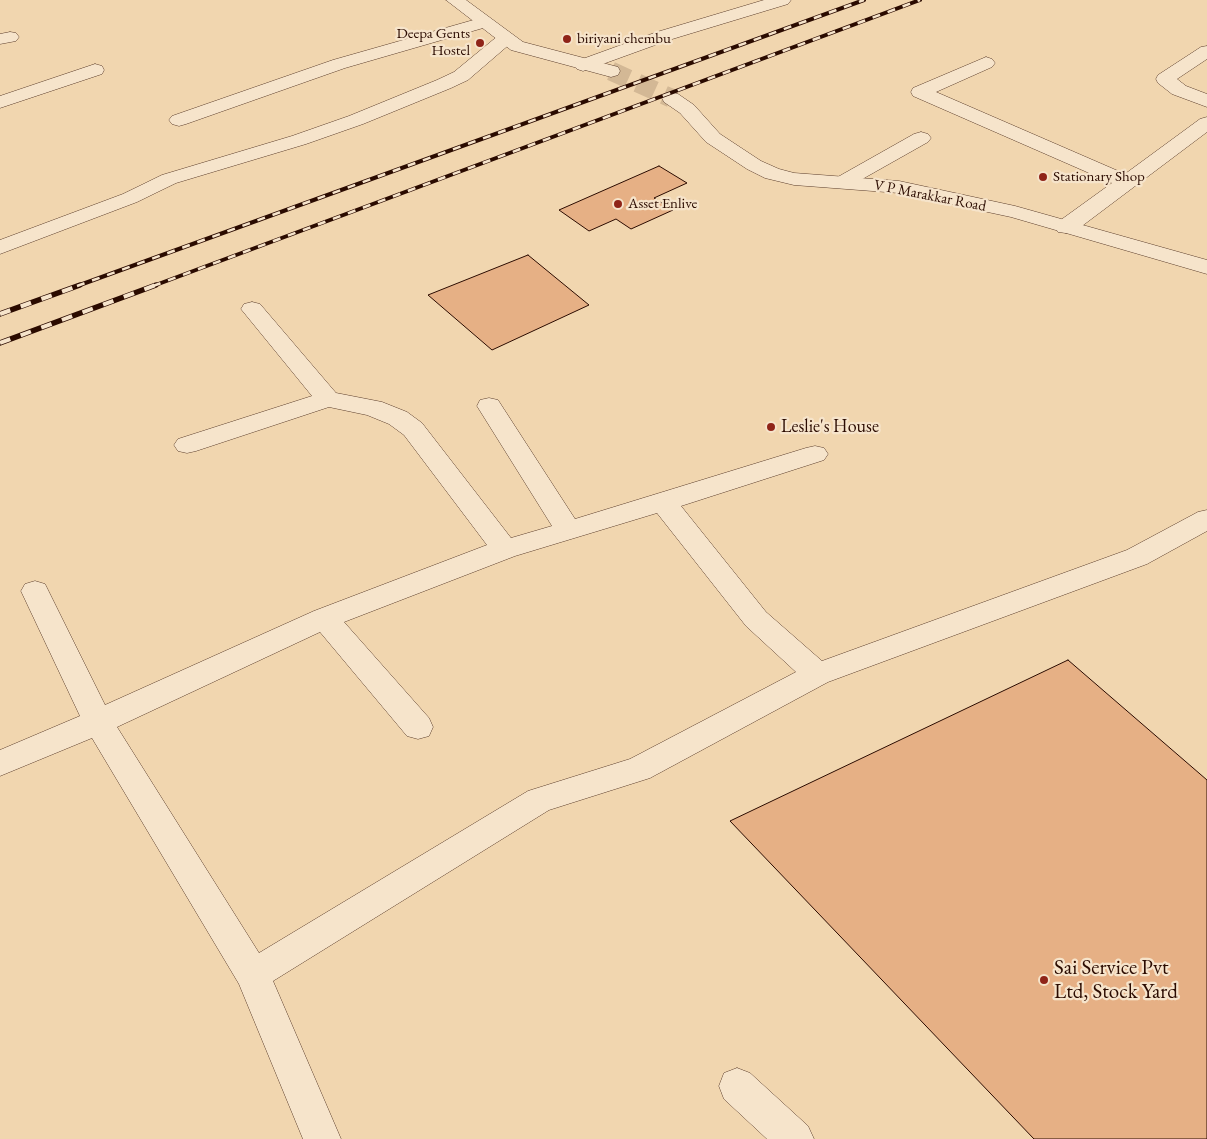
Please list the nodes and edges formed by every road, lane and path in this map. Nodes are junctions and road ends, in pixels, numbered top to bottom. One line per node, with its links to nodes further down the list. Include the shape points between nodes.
1 (456, 0): 3 (street)
2 (782, 0): 7 (street, via 663,36)
3 (484, 22): 4 (street); 13 (street, via 339,64)
4 (506, 39): 7 (street, via 532,52); 19 (street, via 461,76 435,88 299,140 169,179 130,198)
5 (1207, 51): 11 (street, via 1165,79 1180,90)
6 (986, 63): 17 (street, via 920,92)
7 (583, 65): 9 (street)
8 (95, 70): 12 (street)
9 (612, 71)
10 (671, 98): 16 (street, V P Marakkar Road, via 713,138 772,174 794,179)
11 (1207, 101)
12 (0, 102)
13 (179, 120)
14 (1207, 123): 17 (street)
15 (920, 138): 16 (street)
16 (843, 182): 18 (street, V P Marakkar Road, via 899,188 1015,212)
17 (1127, 182): 18 (street)
18 (1066, 227): 20 (street, V P Marakkar Road)
19 (0, 247)
20 (1207, 267)
21 (252, 309): 22 (street)
22 (328, 398): 24 (street); 29 (street, via 387,413 413,429)
23 (490, 406): 28 (street)
24 (188, 445)
25 (815, 454): 26 (street)
26 (663, 502): 28 (street); 32 (street, via 756,619)
27 (1207, 519): 32 (street, via 1137,557)
28 (569, 530): 29 (street)
29 (504, 550): 31 (street)
30 (35, 591): 33 (street)
31 (324, 618): 33 (street); 34 (street)
32 (818, 674): 36 (street, via 639,769 539,800)
33 (98, 722): 35 (street); 36 (street)
34 (418, 727)
35 (0, 764)
36 (254, 975): 38 (street)
37 (738, 1086): 39 (street)
38 (322, 1139)
39 (795, 1139)

